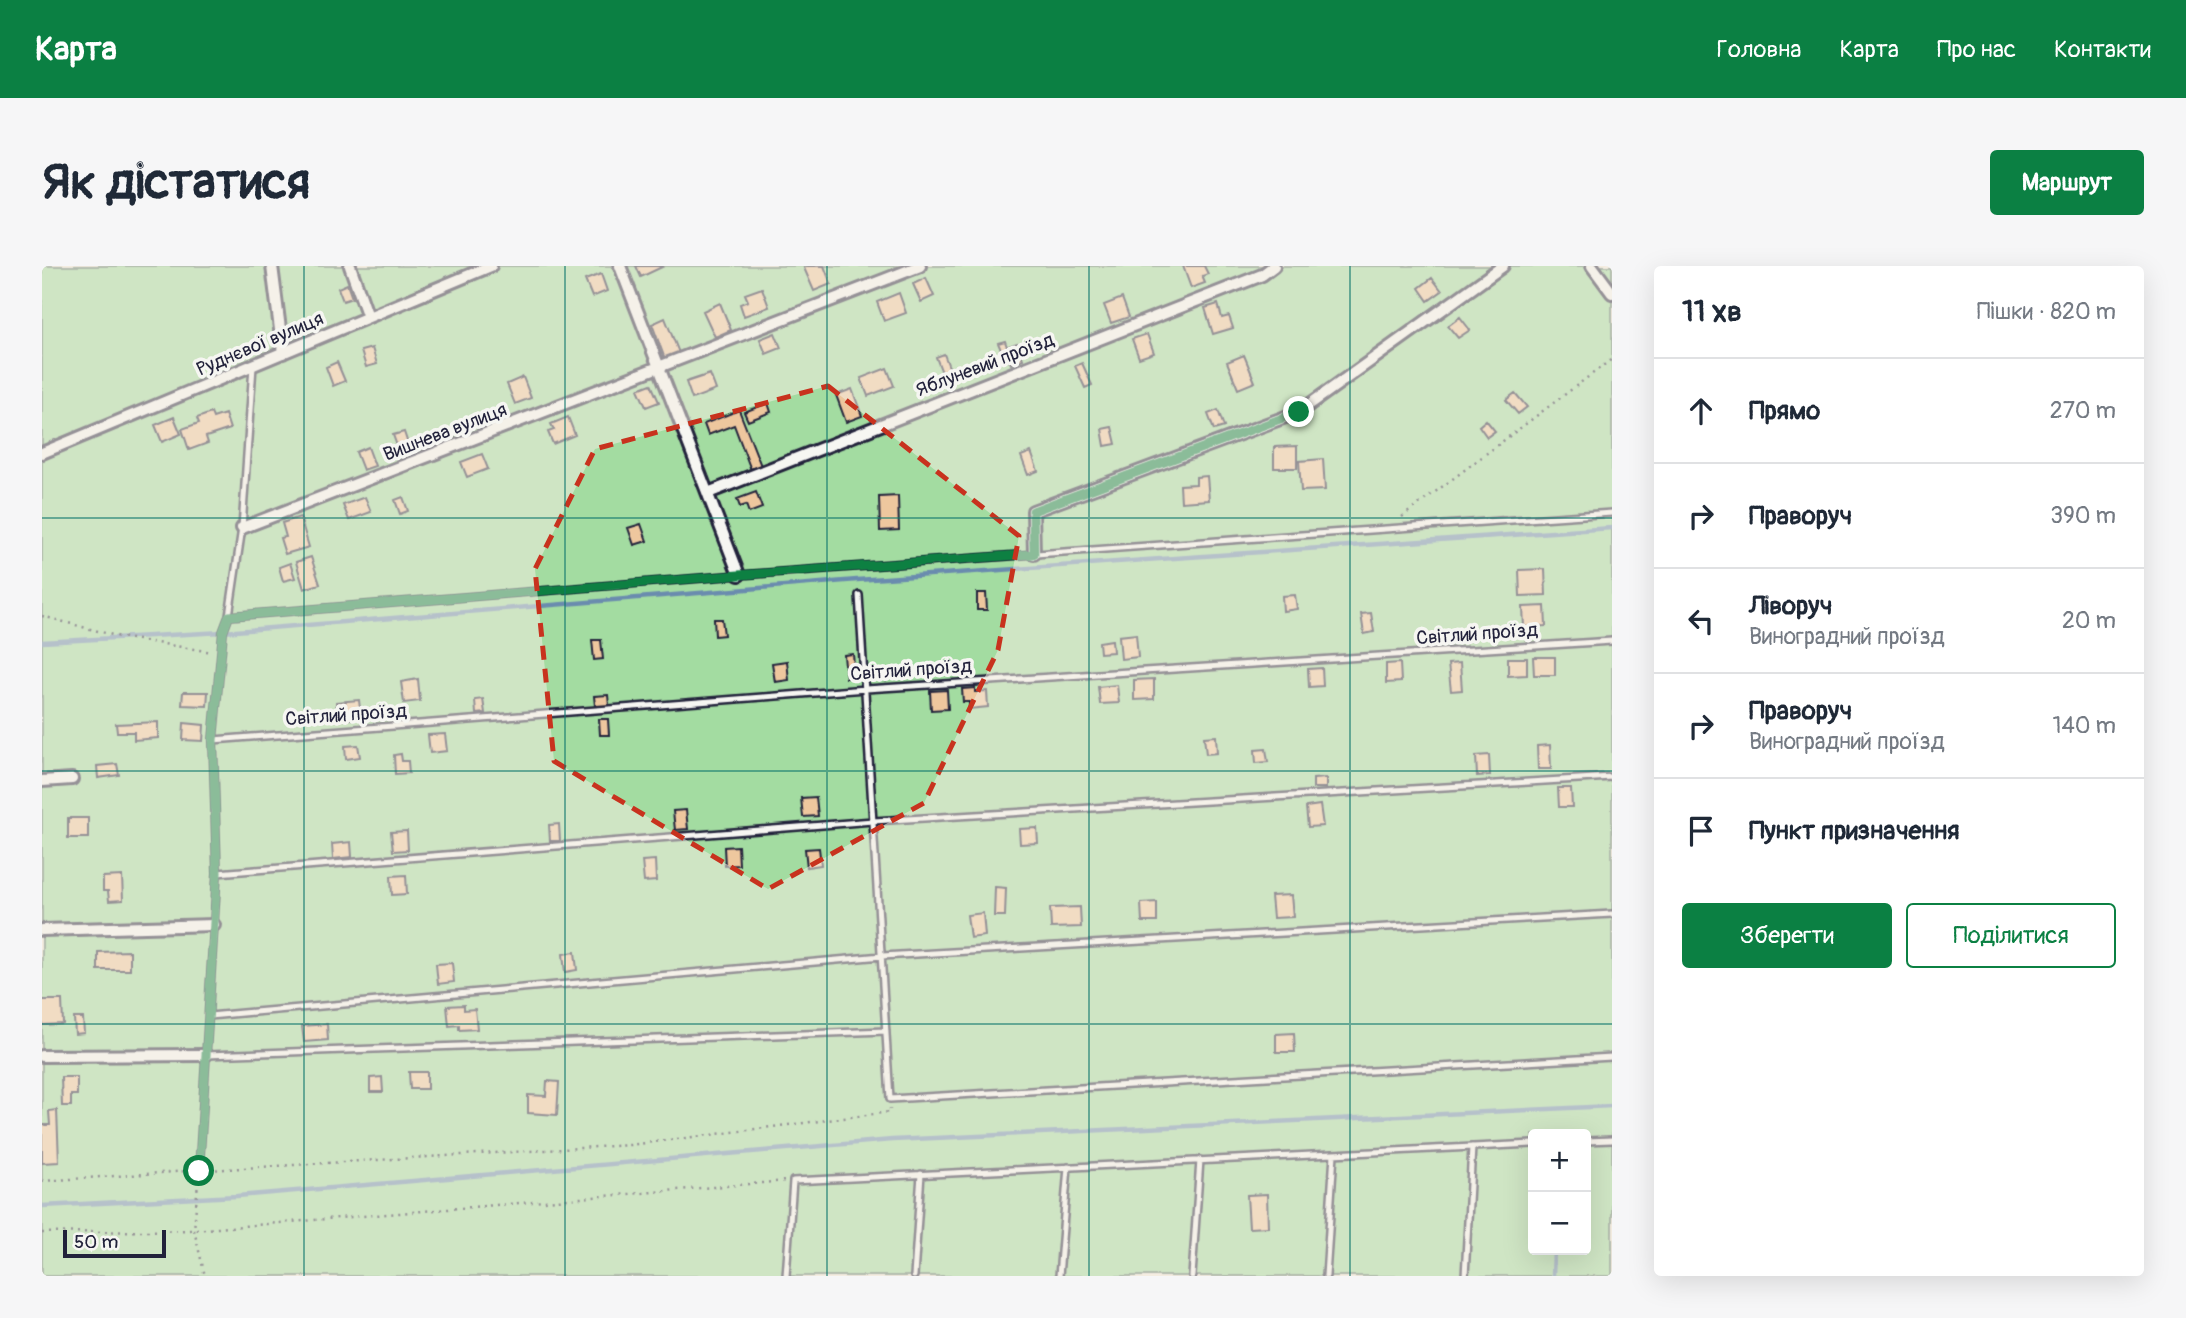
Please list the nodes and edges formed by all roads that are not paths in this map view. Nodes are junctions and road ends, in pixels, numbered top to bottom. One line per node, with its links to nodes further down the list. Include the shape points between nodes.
1 (272, 266): 11 (street)
2 (349, 266): 10 (street)
3 (491, 266): 10 (street, Руднєвої вулиця)
4 (620, 266): 13 (street)
5 (920, 266): 13 (street, Вишнева вулиця)
6 (1274, 266): 15 (street, Яблуневий проїзд, via 1262,275)
7 (1503, 266): 18 (street, via 1299,412 1033,511)
8 (1592, 266): 9 (street)
9 (1612, 293)
10 (368, 317): 11 (street, Руднєвої вулиця)
11 (283, 353): 12 (street, Руднєвої вулиця)
12 (253, 366): 14 (street, Руднєвої вулиця); 17 (lane)
13 (659, 368): 15 (street); 17 (street, Вишнева вулиця)
14 (42, 453)
15 (708, 493): 19 (street)
16 (1612, 513): 18 (lane)
17 (242, 528): 21 (lane)
18 (1034, 554): 19 (lane)
19 (739, 575): 21 (lane)
20 (859, 595): 23 (lane)
21 (229, 616): 24 (lane, via 223,632)
22 (1612, 641): 23 (lane, Світлий проїзд)
23 (866, 689): 24 (lane, Світлий проїзд); 28 (lane)
24 (213, 740): 29 (lane)
25 (1612, 777): 28 (lane)
26 (72, 779): 27 (street)
27 (42, 781)
28 (873, 821): 29 (lane); 33 (lane)
29 (217, 873): 31 (lane)
30 (1612, 914): 33 (lane)
31 (214, 925): 32 (street); 34 (lane)
32 (42, 930)
33 (881, 956): 34 (lane); 35 (lane)
34 (209, 1016): 36 (lane)
35 (886, 1031): 36 (lane); 38 (lane, via 890,1099)
36 (206, 1055): 37 (street); 46 (lane)
37 (42, 1056)
38 (1612, 1057)
39 (1612, 1140): 40 (lane)
40 (1591, 1141)
41 (1528, 1144): 42 (lane)
42 (1472, 1147): 43 (lane); 53 (lane)
43 (1334, 1154): 44 (lane); 52 (lane)
44 (1200, 1160): 45 (lane); 51 (lane)
45 (1068, 1167): 47 (lane); 50 (lane)
46 (199, 1171)
47 (921, 1174): 48 (lane, via 793,1181); 49 (lane)
48 (786, 1276)
49 (914, 1276)
50 (1059, 1276)
51 (1192, 1276)
52 (1325, 1276)
53 (1465, 1276)

